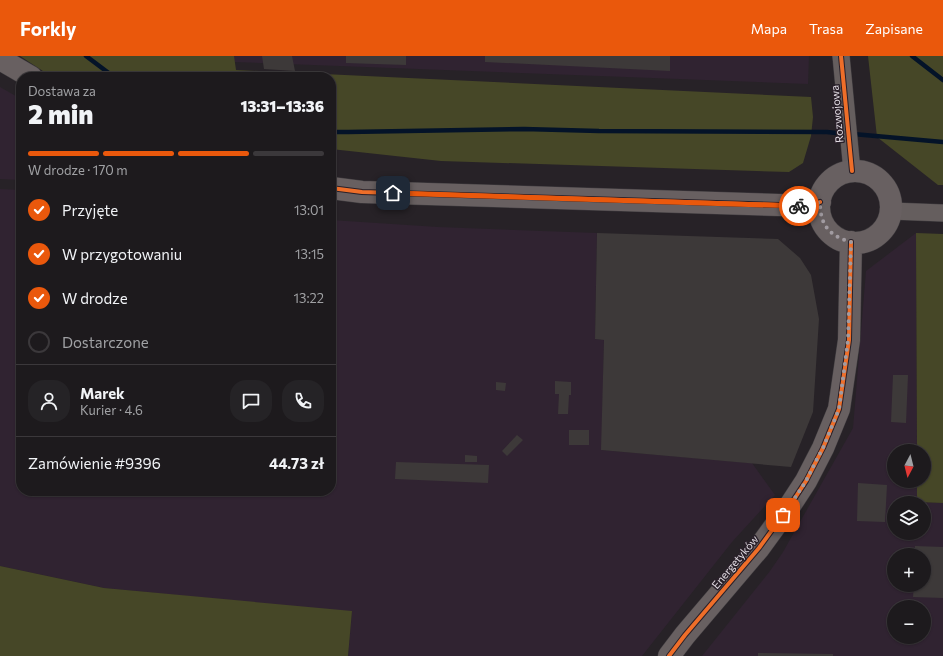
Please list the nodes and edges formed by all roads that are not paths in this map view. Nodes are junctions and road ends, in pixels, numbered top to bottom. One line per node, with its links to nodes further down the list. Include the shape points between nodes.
1 (841, 56): 4 (street, Rozwojowa)
2 (0, 59): 3 (street)
3 (22, 72)
4 (852, 171): 6 (street, via 840,174 830,181 823,190); 7 (street, via 863,171 881,182 888,190)
5 (336, 189): 6 (street, via 362,192 804,206)
6 (820, 202): 9 (street, via 820,213 830,233)
7 (891, 211): 8 (street); 9 (street, via 882,231 873,238)
8 (943, 213)
9 (851, 242): 10 (street, Energetyków, via 848,340 839,409 823,448 806,481 759,548)
10 (669, 656)

